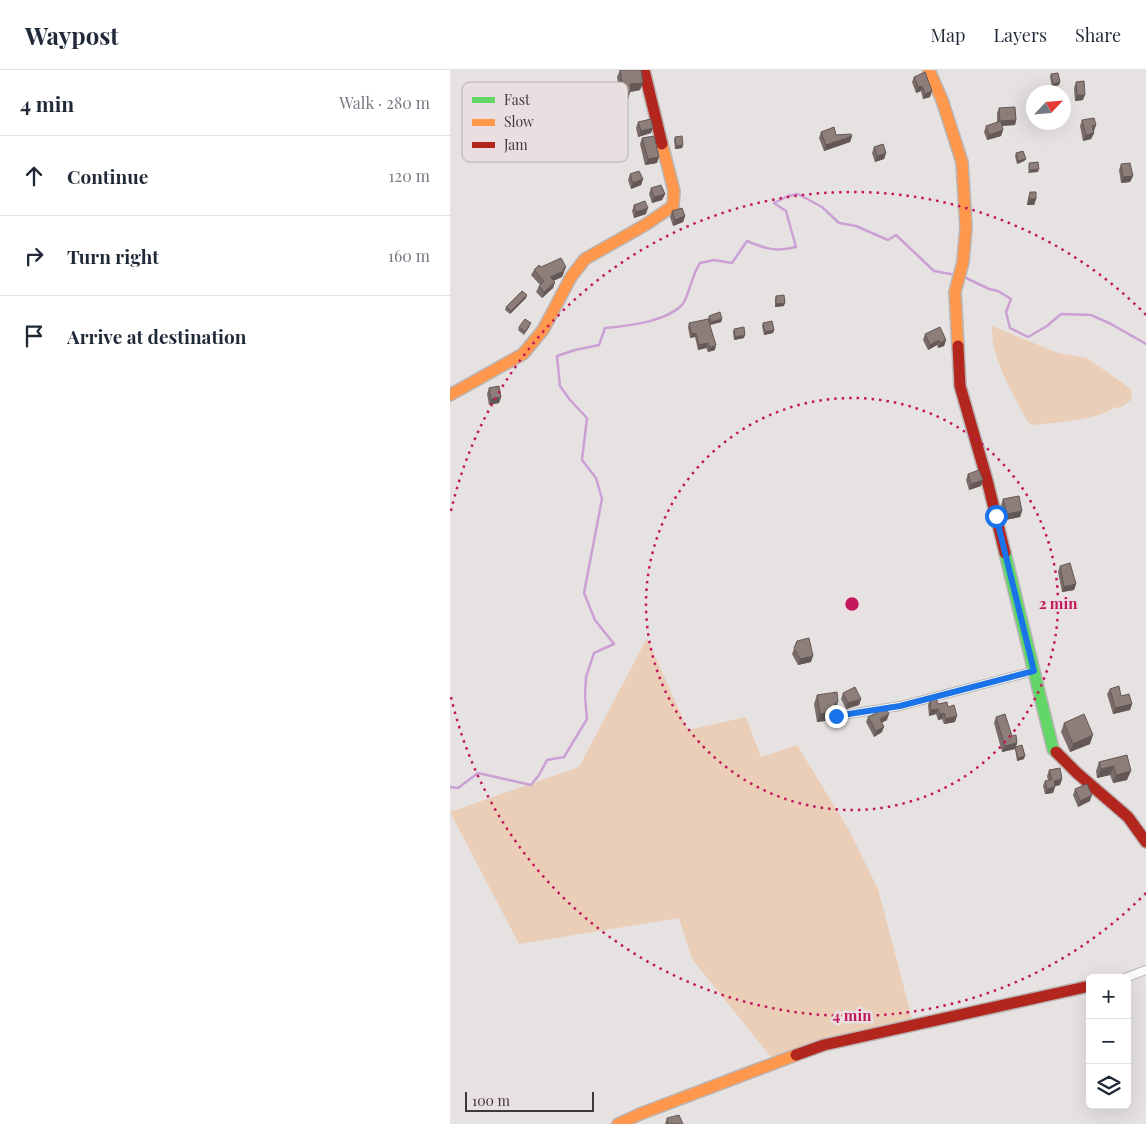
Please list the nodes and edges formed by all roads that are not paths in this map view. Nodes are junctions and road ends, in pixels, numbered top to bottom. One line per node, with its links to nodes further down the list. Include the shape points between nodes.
1 (644, 70): 3 (street, via 674,190 673,206 585,259 571,277 543,330 524,354)
2 (929, 70): 4 (street, via 962,162 966,227 963,262 955,292 960,386 987,480)
3 (450, 395)
4 (1034, 671): 5 (street, via 900,706); 6 (street, via 1053,749 1128,817)
5 (836, 716)
6 (1146, 842)
7 (1146, 970): 8 (street)
8 (1131, 976)
9 (1086, 987): 10 (street, via 824,1045)
10 (618, 1124)

